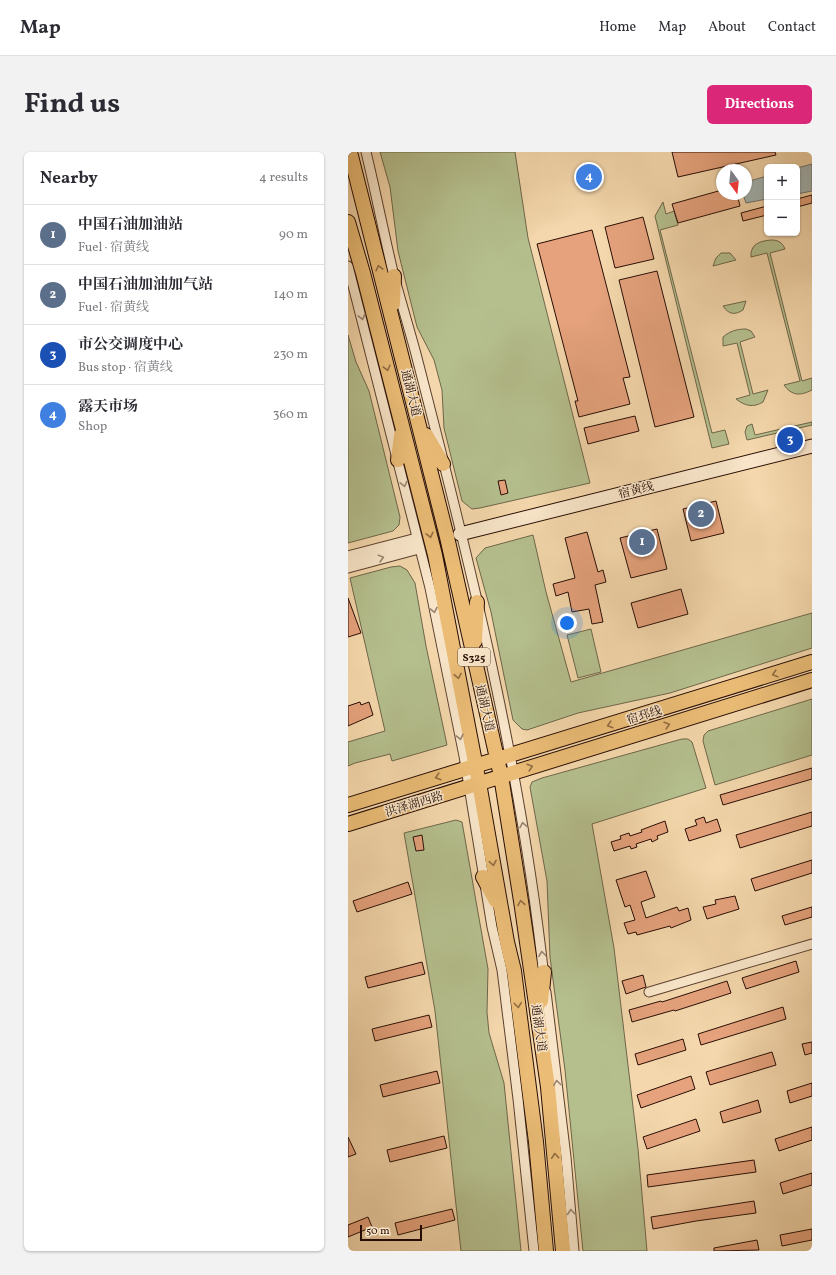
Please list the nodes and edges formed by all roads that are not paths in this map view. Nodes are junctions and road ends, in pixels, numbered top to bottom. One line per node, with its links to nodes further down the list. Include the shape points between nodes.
1 (350, 152): 6 (main road, 通湖大道, one-way to 1)
2 (366, 152): 5 (street)
3 (348, 222): 8 (main road, 通湖大道, one-way to 8)
4 (348, 266): 10 (street, one-way to 10)
5 (394, 276): 6 (main road); 11 (street)
6 (392, 320): 7 (main road, 通湖大道)
7 (418, 422): 11 (main road); 12 (main road, 通湖大道)
8 (402, 427): 10 (main road); 20 (main road, 通湖大道, one-way to 20, via 435,555)
9 (812, 446): 12 (main road, 宿黄线)
10 (398, 460): 20 (street, one-way to 20)
11 (443, 464): 12 (street)
12 (453, 535): 15 (street); 16 (main road, 通湖大道 / S325)
13 (348, 558): 14 (street, one-way to 13, via 414,544)
14 (348, 567)
15 (477, 602): 16 (main road); 19 (street)
16 (474, 659): 19 (main road, 通湖大道 / S325)
17 (812, 662): 19 (main road, 宿邳线, one-way to 19)
18 (812, 680): 21 (main road, 宿邳线, one-way to 18)
19 (503, 757): 20 (main road, 宿邳线); 21 (main road, 通湖大道 / S325)
20 (471, 767): 22 (main road, 通湖大道); 23 (main road, 洪泽湖西路, one-way to 23)
21 (506, 774): 22 (main road, 宿邳线); 28 (street, one-way to 21, via 525,836); 30 (main road, 通湖大道, one-way to 21)
22 (474, 785): 24 (main road, 洪泽湖西路); 25 (street); 26 (main road, 通湖大道, one-way to 26)
23 (348, 805)
24 (348, 824)
25 (483, 877): 26 (main road); 31 (street, via 502,970)
26 (502, 912): 32 (main road, 通湖大道, one-way to 32, via 514,971 536,1142)
27 (812, 944): 29 (street)
28 (544, 972): 30 (main road); 34 (street, one-way to 28, via 566,1156)
29 (649, 992)
30 (539, 1026): 33 (main road, 通湖大道, one-way to 30, via 553,1131)
31 (534, 1251)
32 (546, 1251)
33 (563, 1251)
34 (574, 1251)

